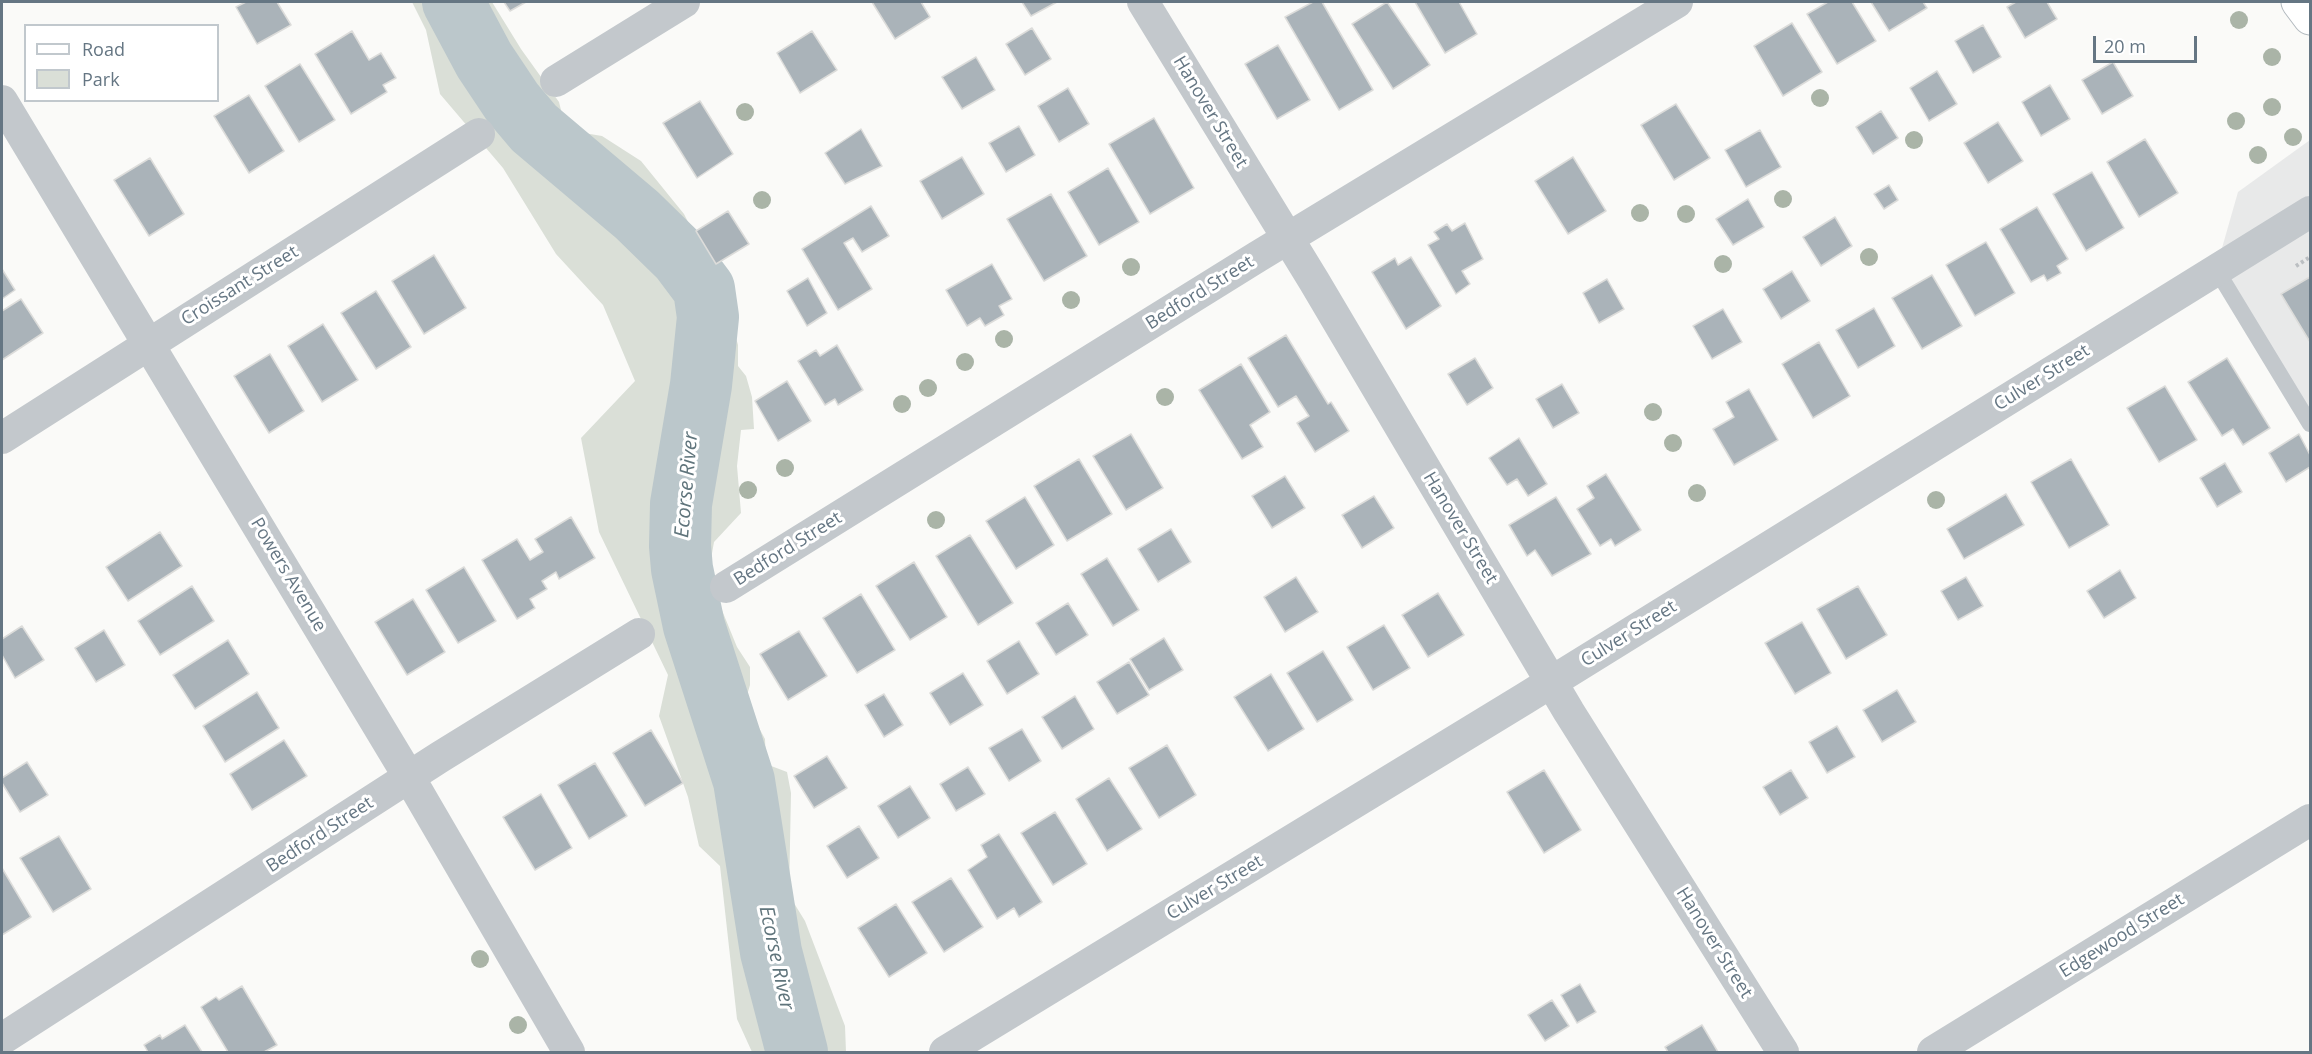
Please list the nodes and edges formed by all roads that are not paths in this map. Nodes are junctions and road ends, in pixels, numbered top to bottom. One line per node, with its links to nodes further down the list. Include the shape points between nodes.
1 (684, 2): 6 (street)
2 (1143, 2): 10 (street, Hanover Street)
3 (1677, 2): 10 (street, Bedford Street)
4 (2298, 2): 5 (main road)
5 (2310, 18)
6 (556, 81)
7 (2, 101): 12 (street, Powers Avenue)
8 (478, 134): 12 (street, Croissant Street)
9 (2310, 212): 11 (street, Culver Street)
10 (1288, 240): 15 (street, Bedford Street); 17 (street, Hanover Street)
11 (2216, 270): 13 (lane); 17 (street, Culver Street)
12 (149, 344): 14 (street, Croissant Street); 18 (street, Powers Avenue)
13 (2310, 424)
14 (2, 438)
15 (726, 587)
16 (639, 634): 18 (street, Bedford Street)
17 (1551, 681): 22 (street, Culver Street); 23 (street, Hanover Street)
18 (408, 777): 20 (street, Bedford Street); 21 (street, Powers Avenue)
19 (2310, 820): 24 (street, Edgewood Street)
20 (2, 1039)
21 (569, 1053)
22 (945, 1053)
23 (1783, 1053)
24 (1933, 1053)

